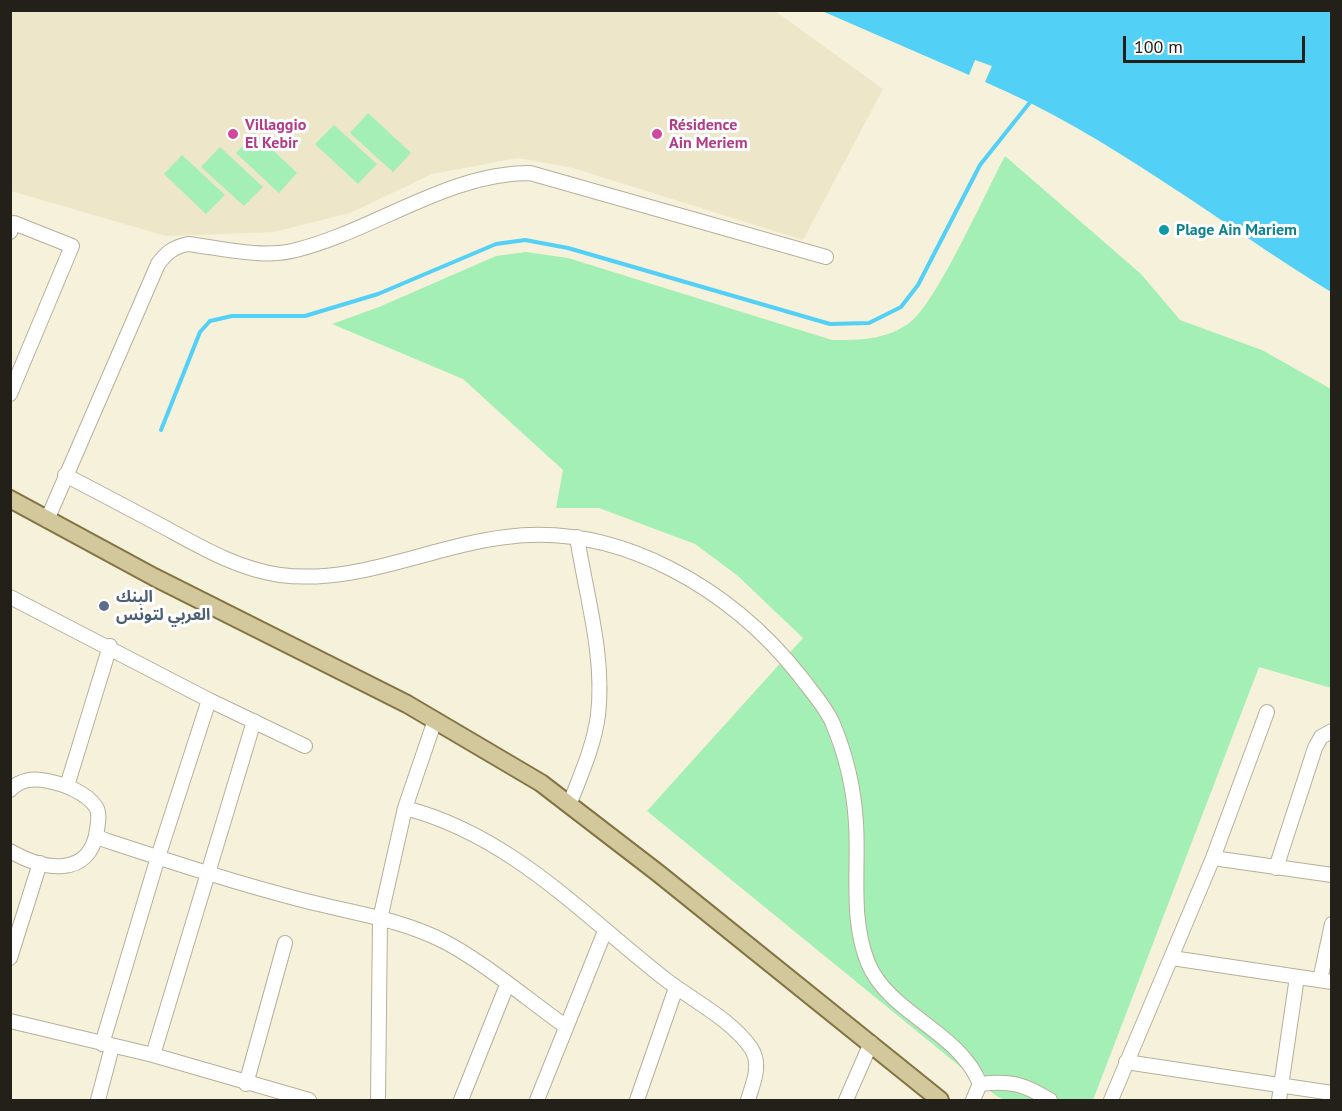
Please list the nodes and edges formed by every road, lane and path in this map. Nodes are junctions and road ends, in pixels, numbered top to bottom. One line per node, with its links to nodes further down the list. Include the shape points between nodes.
1 (10, 232): 3 (street, via 14,223 72,246)
2 (826, 257): 4 (street, via 530,173 504,173 474,180 293,251 267,254 179,246 158,264)
3 (10, 394)
4 (65, 475): 6 (street); 7 (street, via 239,565 277,574 347,575 506,537)
5 (10, 499): 6 (main road)
6 (47, 520): 12 (main road)
7 (577, 537): 18 (street, via 600,680 590,752); 45 (street, via 674,570 714,593 777,647 809,688 832,720 851,786 856,821 856,899 869,965 883,987 965,1057)
8 (10, 597): 9 (street)
9 (110, 646): 10 (street); 16 (street)
10 (209, 700): 13 (street); 22 (street)
11 (1267, 712): 23 (street)
12 (435, 720): 18 (main road); 19 (street)
13 (254, 721): 15 (street); 26 (street)
14 (1332, 731): 25 (street, via 1321,737 1315,748)
15 (305, 746)
16 (67, 786): 17 (street, via 23,780); 20 (street, via 98,809)
17 (10, 790)
18 (570, 803): 40 (main road)
19 (405, 808): 28 (street); 30 (street, via 436,816 496,845 549,881)
20 (96, 837): 22 (street); 24 (street, via 78,863 66,867)
21 (10, 850): 24 (street)
22 (158, 857): 26 (street); 41 (street)
23 (1213, 858): 25 (street); 33 (street)
24 (40, 863): 32 (street)
25 (1276, 868): 27 (street)
26 (208, 874): 28 (street); 42 (street)
27 (1332, 875)
28 (380, 919): 36 (street, via 448,944); 50 (street)
29 (1332, 924): 35 (street)
30 (605, 931): 37 (street); 39 (street)
31 (285, 943): 44 (street)
32 (10, 958)
33 (1172, 958): 34 (street); 43 (street)
34 (1297, 977): 35 (street); 46 (street)
35 (1326, 981)
36 (507, 985): 39 (street); 51 (street)
37 (676, 988): 53 (street); 54 (street, via 731,1028 750,1047 757,1069)
38 (10, 1021): 41 (street)
39 (565, 1026): 52 (street)
40 (871, 1043): 55 (street); 56 (main road)
41 (107, 1046): 42 (street); 48 (street)
42 (153, 1055): 44 (street)
43 (1126, 1062): 46 (street); 59 (street)
44 (246, 1084): 49 (street)
45 (980, 1084): 57 (street); 58 (street, via 1001,1081 1028,1086)
46 (1281, 1086): 47 (street); 60 (street)
47 (1332, 1093)
48 (98, 1101)
49 (309, 1101)
50 (378, 1101)
51 (460, 1101)
52 (537, 1101)
53 (637, 1101)
54 (748, 1101)
55 (846, 1101)
56 (940, 1101)
57 (973, 1101)
58 (1050, 1101)
59 (1111, 1101)
60 (1279, 1101)

